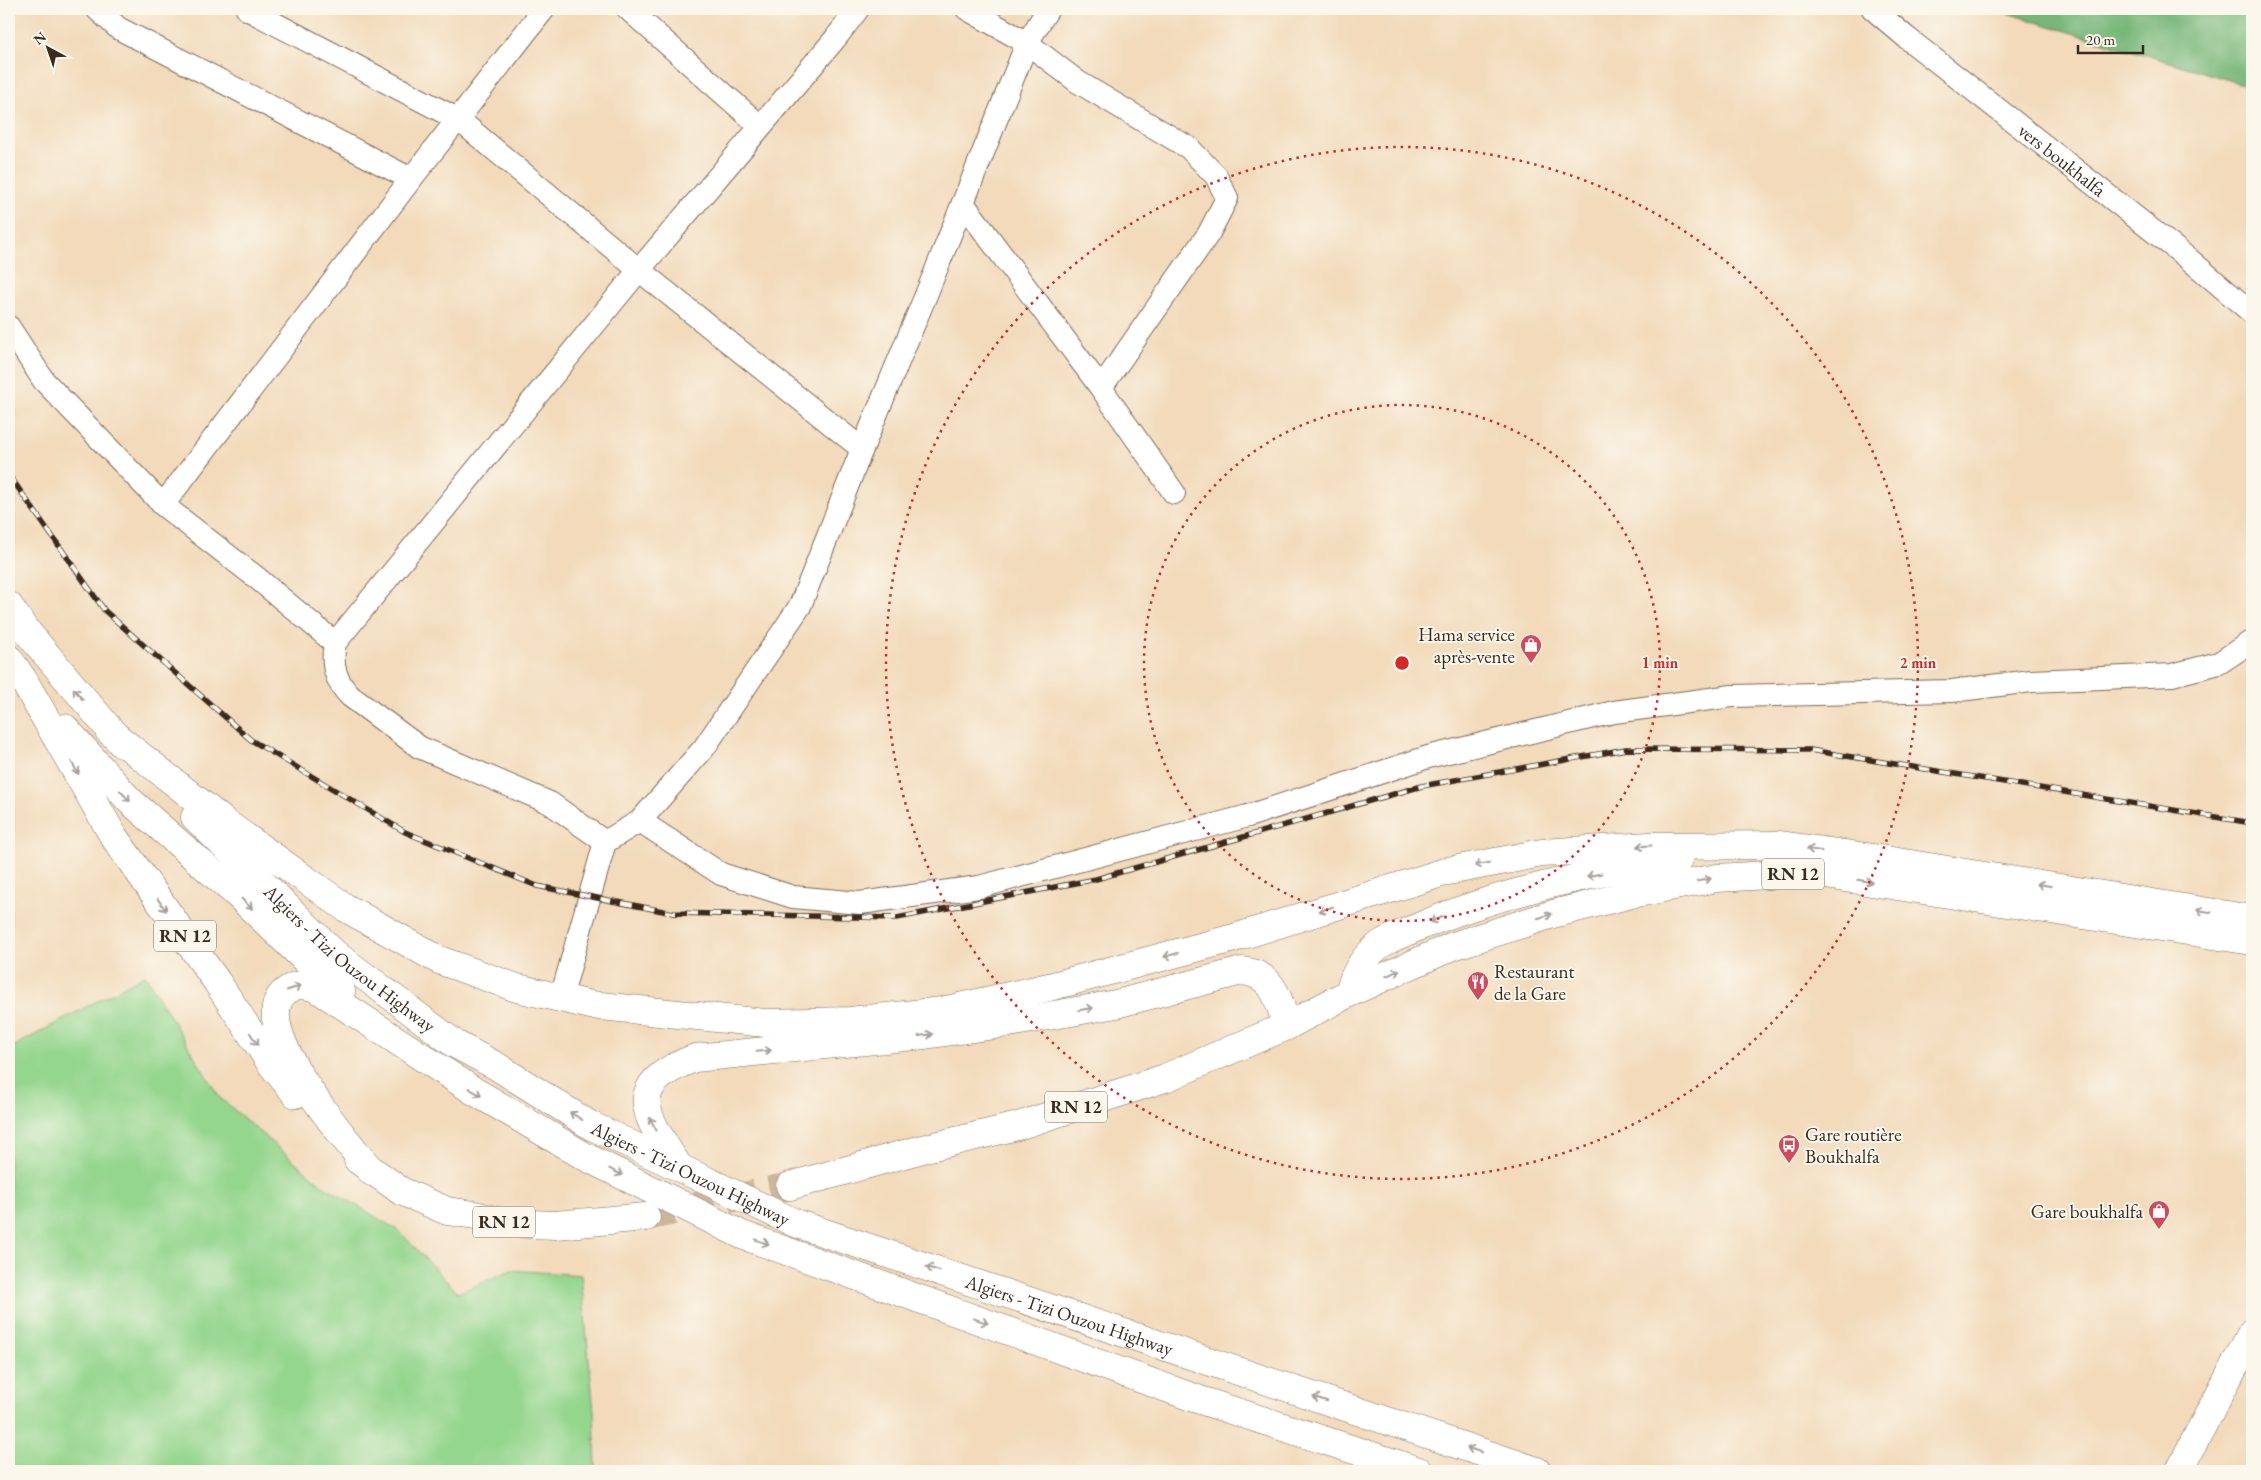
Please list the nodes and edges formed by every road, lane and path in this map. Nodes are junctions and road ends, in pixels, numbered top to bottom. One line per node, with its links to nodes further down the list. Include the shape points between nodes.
1 (96, 9): 12 (street, via 118,28)
2 (247, 9): 10 (street)
3 (544, 9): 10 (street)
4 (628, 9): 11 (street)
5 (858, 9): 11 (street)
6 (967, 9): 9 (street)
7 (1048, 9): 9 (street)
8 (1873, 9): 15 (street, vers boukhalfa, via 2190,260)
9 (1027, 43): 13 (street); 17 (street, via 1078,82 1189,148 1216,176 1227,198 1209,233)
10 (459, 120): 12 (street); 14 (street)
11 (760, 126): 14 (street)
12 (411, 178): 20 (street)
13 (963, 203): 17 (street); 18 (street)
14 (639, 270): 18 (street); 23 (street)
15 (2252, 313)
16 (9, 327): 20 (street, via 44,381)
17 (1101, 388): 19 (street)
18 (862, 449): 26 (street, via 800,606 704,748)
19 (1174, 493)
20 (163, 505): 23 (street)
21 (9, 606): 25 (main road, Algiers - Tizi Ouzou Highway, one-way to 21)
22 (2252, 641): 26 (street, via 2219,663 2172,675 2031,681 1952,691 1732,696 1614,712 1428,757 1248,816 980,887 860,904 793,897 721,874)
23 (335, 643): 27 (street, via 334,668 350,696 419,746 550,803)
24 (16, 670): 34 (main road, Algiers - Tizi Ouzou Highway, one-way to 34, via 129,800 240,897 317,971); 36 (main road, RN 12, one-way to 36, via 114,837 272,1065 338,1144)
25 (110, 732): 32 (main road, via 227,824 346,908 439,960 517,988); 35 (main road, Algiers - Tizi Ouzou Highway, one-way to 25, via 590,1125 455,1044 334,954)
26 (640, 821): 27 (street)
27 (606, 842): 32 (street)
28 (1780, 845): 29 (main road, RN 12, one-way to 28); 31 (main road, RN 12, one-way to 31, via 1678,859 1586,877 1510,895 1444,916 1377,947 1357,970); 32 (main road, one-way to 32, via 1649,846 1542,853 1448,870 1234,938 1049,987 942,1011 850,1021 765,1023 591,1005)
29 (2252, 919)
30 (2252, 941): 31 (main road, RN 12, one-way to 30, via 1453,946 1553,914 1632,894 1717,878 1785,874 1826,875)
31 (1349, 993): 33 (main road, RN 12)
32 (561, 998)
33 (1287, 1026): 35 (main road, one-way to 33, via 651,1122 646,1109 648,1095 657,1079 674,1066 695,1058 925,1035 1009,1023 1116,1004 1242,971 1256,974 1269,982); 37 (main road, RN 12, via 1165,1078 1018,1126)
34 (434, 1066): 36 (main road, one-way to 34, via 299,1078 275,1017 278,999 293,986 312,986); 41 (main road, Algiers - Tizi Ouzou Highway, one-way to 41, via 584,1156 742,1235 1200,1400)
35 (678, 1166): 42 (main road, Algiers - Tizi Ouzou Highway, one-way to 35, via 794,1223)
36 (372, 1172): 38 (main road, RN 12, via 401,1191 446,1211 507,1223 555,1224)
37 (790, 1186)
38 (646, 1217)
39 (2252, 1332): 40 (main road)
40 (2245, 1355): 43 (main road)
41 (1419, 1471)
42 (1537, 1471)
43 (2180, 1471)

